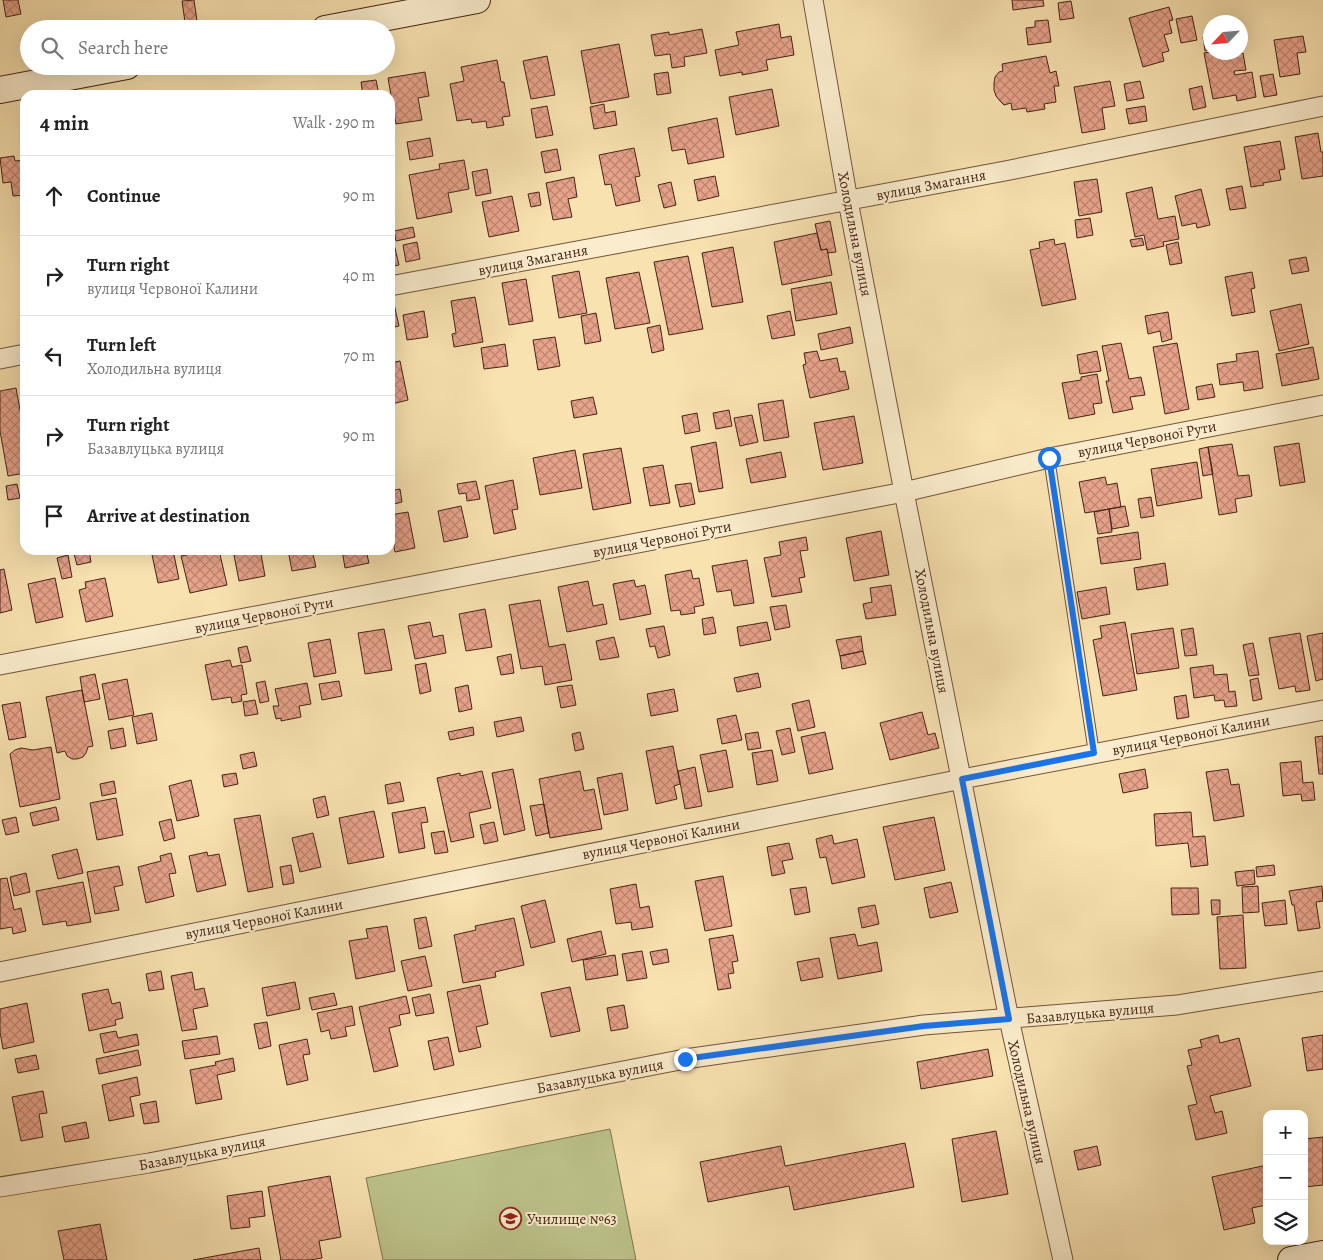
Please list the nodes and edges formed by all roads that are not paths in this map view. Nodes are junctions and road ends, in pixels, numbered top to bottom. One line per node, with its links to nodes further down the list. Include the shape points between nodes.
1 (477, 0): 3 (street)
2 (813, 0): 7 (street, Холодильна вулиця)
3 (372, 20)
4 (79, 75): 5 (street)
5 (0, 90)
6 (1323, 106): 7 (street, вулиця Змагання)
7 (848, 201): 8 (street, вулиця Змагання); 13 (street, Холодильна вулиця)
8 (395, 285)
9 (20, 355): 10 (street)
10 (0, 359)
11 (1323, 405): 12 (street, вулиця Червоної Рути)
12 (1049, 458): 13 (street, вулиця Червоної Рути); 16 (lane)
13 (904, 492): 14 (street, вулиця Червоної Рути); 17 (street, Холодильна вулиця)
14 (0, 665)
15 (1323, 710): 16 (street, вулиця Червоної Калини)
16 (1094, 753): 17 (street, вулиця Червоної Калини)
17 (962, 779): 18 (street, вулиця Червоної Калини); 20 (street, Холодильна вулиця)
18 (0, 972)
19 (1323, 981): 20 (street, Базавлуцька вулиця, via 1177,1005)
20 (1009, 1019): 21 (street, Базавлуцька вулиця, via 924,1026 685,1059 150,1163); 23 (street, Холодильна вулиця)
21 (0, 1187)
22 (1323, 1254): 24 (street)
23 (1063, 1260)
24 (1291, 1260)

